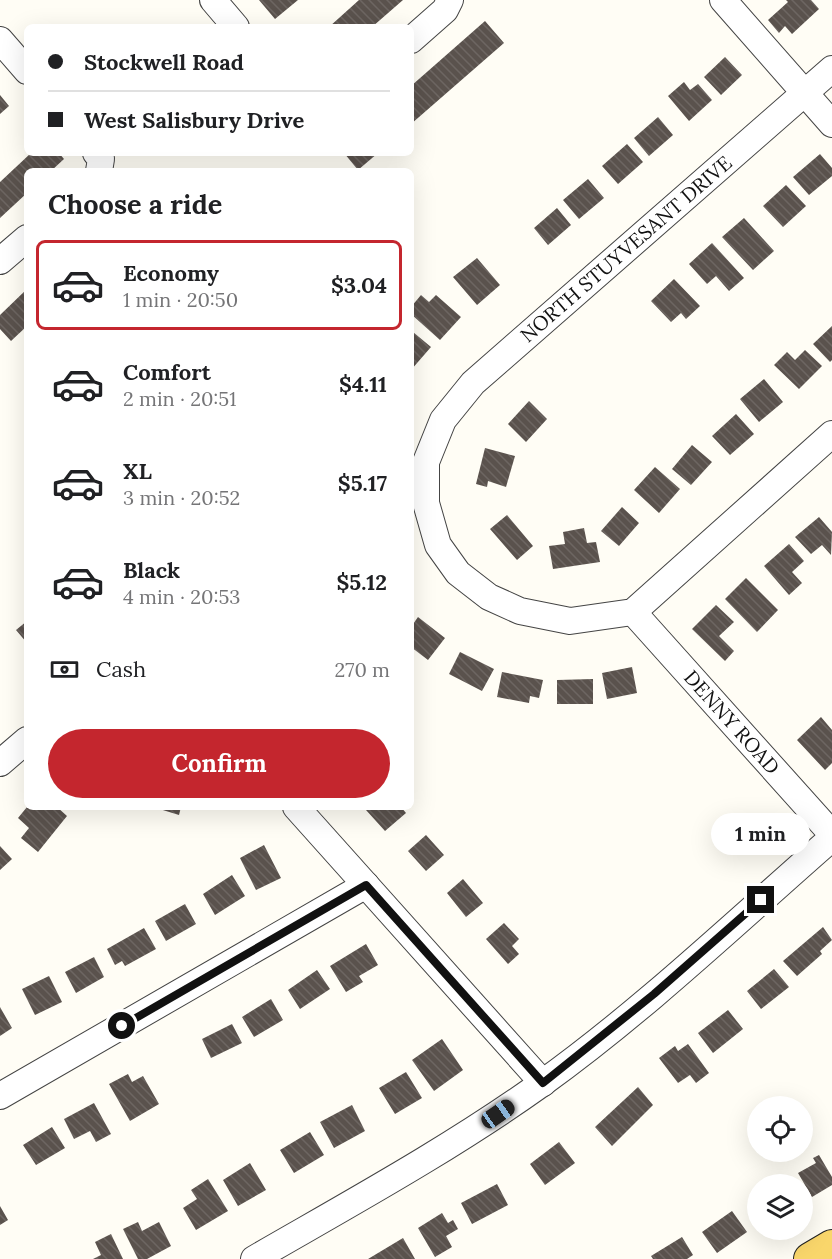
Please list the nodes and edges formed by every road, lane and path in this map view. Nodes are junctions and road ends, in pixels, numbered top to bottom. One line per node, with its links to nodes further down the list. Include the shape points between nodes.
1 (213, 0): 4 (street)
2 (450, 0): 5 (street, via 445,10)
3 (723, 0): 9 (street)
4 (233, 24)
5 (414, 37)
6 (0, 40): 7 (street)
7 (24, 68)
8 (832, 69): 9 (street, NORTH STUYVESANT DRIVE)
9 (805, 93): 10 (street); 14 (street, NORTH STUYVESANT DRIVE, via 473,383 454,403 433,440 426,462 426,503 438,545 458,573 489,597 520,611 570,621)
10 (832, 124)
11 (24, 240): 12 (street)
12 (0, 261)
13 (832, 434): 14 (street)
14 (633, 612): 18 (street, DENNY ROAD)
15 (24, 743): 16 (street)
16 (0, 763)
17 (299, 810): 19 (street)
18 (832, 836): 20 (street, via 654,994)
19 (366, 885): 20 (street); 21 (street)
20 (543, 1083): 23 (street, via 483,1125)
21 (0, 1096)
22 (832, 1246): 24 (main road)
23 (255, 1259)
24 (810, 1259)

